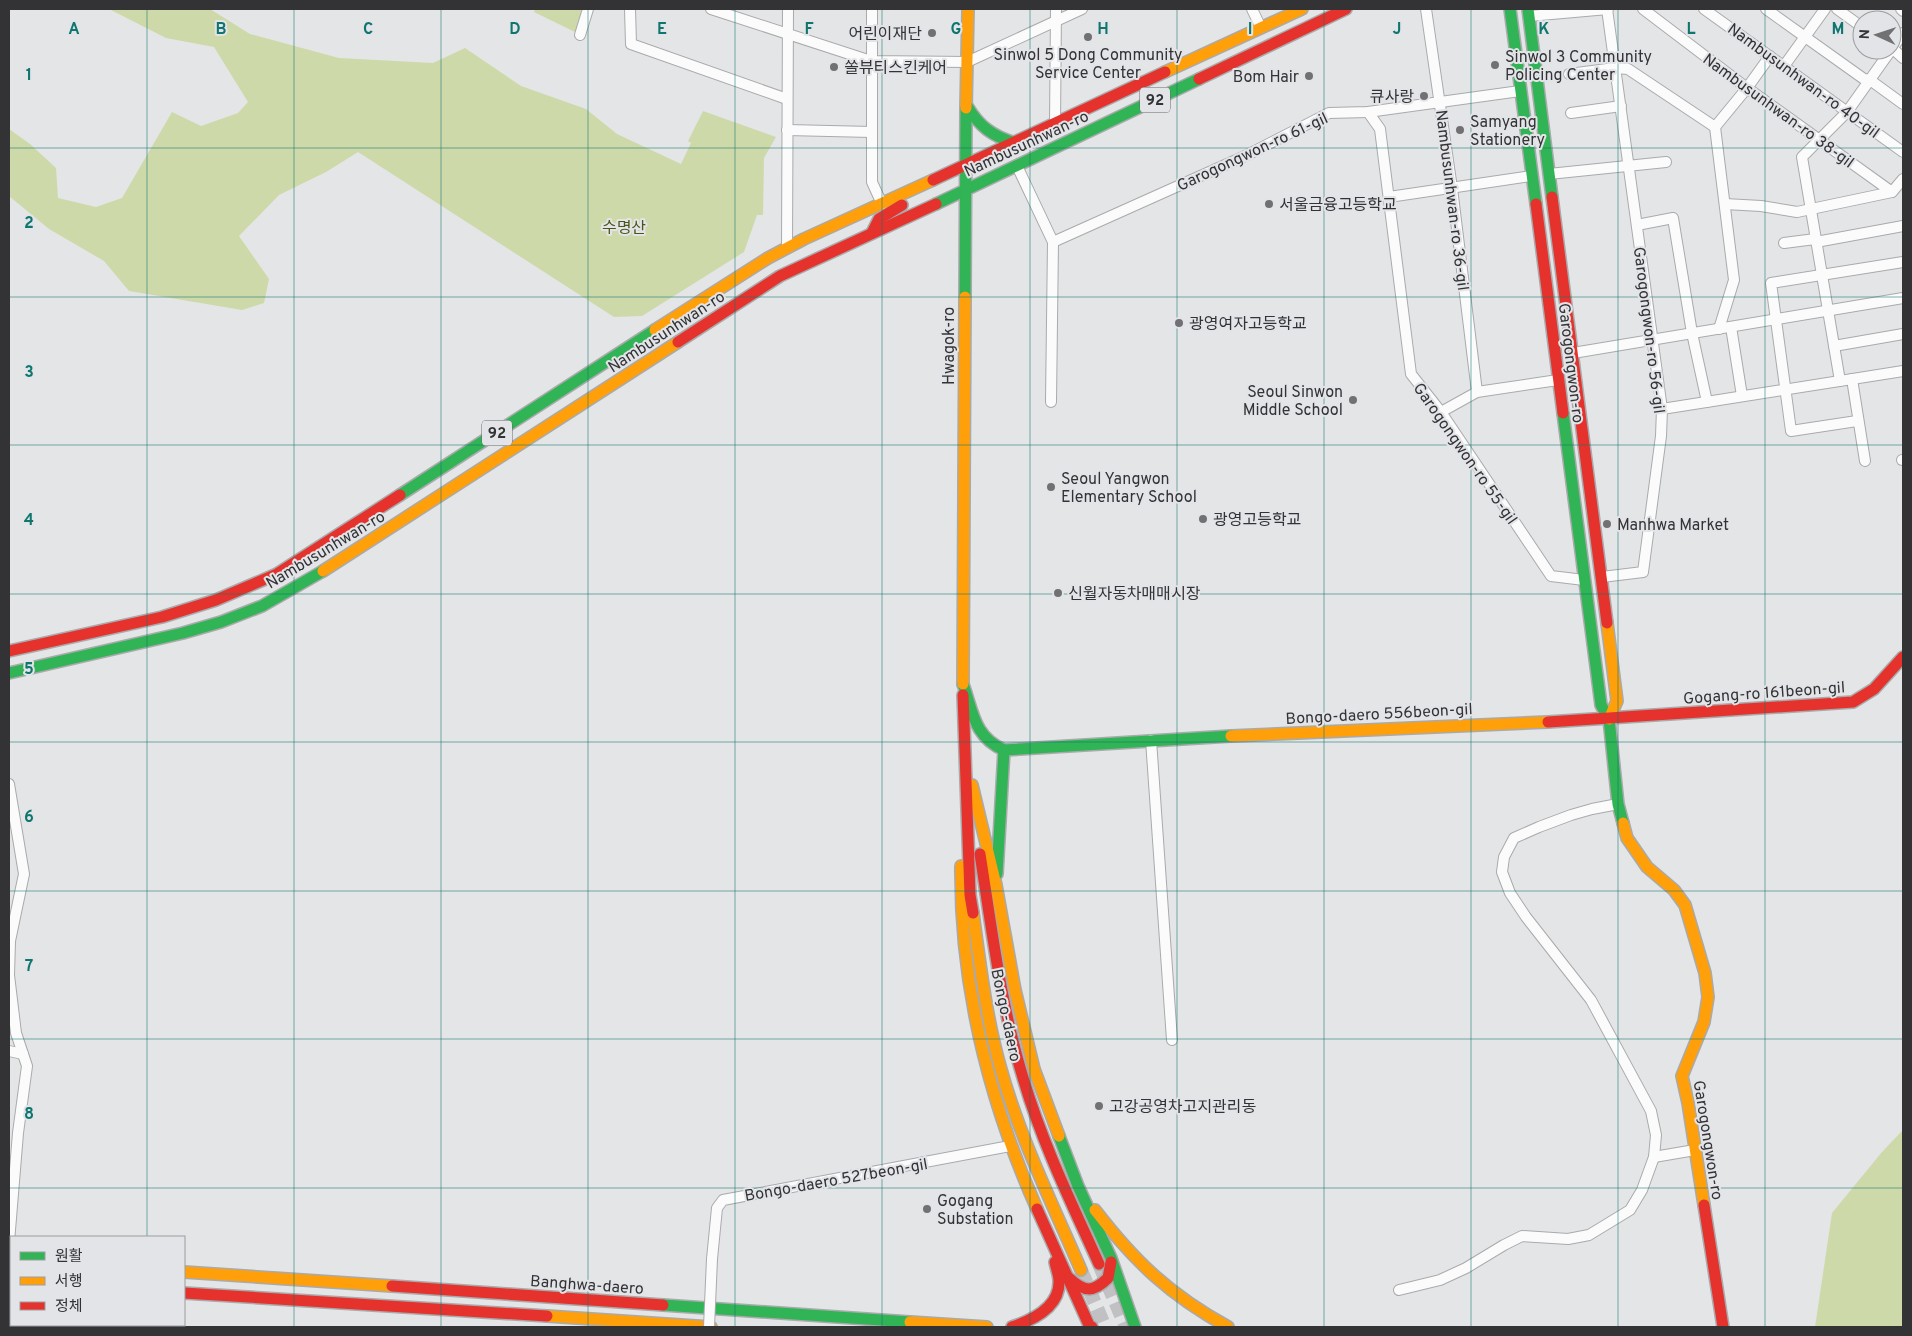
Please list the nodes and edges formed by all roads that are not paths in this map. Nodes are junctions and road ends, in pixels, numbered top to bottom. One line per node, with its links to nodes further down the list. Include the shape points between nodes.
1 (588, 9): 26 (street)
2 (630, 9): 38 (street, via 631,44)
3 (711, 9): 25 (street)
4 (788, 9): 25 (street)
5 (872, 9): 30 (street)
6 (968, 9): 31 (main road, Hwagok-ro)
7 (1056, 9): 23 (street)
8 (1082, 9): 23 (street)
9 (1252, 9): 24 (street)
10 (1302, 9): 24 (main road, Nambusunhwan-ro / 92)
11 (1346, 9): 55 (main road, Nambusunhwan-ro / 92)
12 (1426, 9): 39 (street, Nambusunhwan-ro 36-gil)
13 (1510, 9): 37 (main road, Garogongwon-ro)
14 (1596, 9): 15 (street); 21 (street)
15 (1608, 9): 33 (street, Garogongwon-ro 56-gil)
16 (1643, 9): 36 (street, Nambusunhwan-ro 38-gil)
17 (1704, 9): 28 (street, Nambusunhwan-ro 40-gil)
18 (1766, 9): 27 (street)
19 (1825, 9): 27 (street)
20 (1837, 9): 22 (street)
21 (1528, 13): 58 (main road, Garogongwon-ro)
22 (1852, 20)
23 (1056, 21): 31 (street); 46 (street)
24 (1261, 28): 46 (main road, Nambusunhwan-ro / 92)
25 (788, 34): 30 (street); 38 (street)
26 (580, 35)
27 (1804, 37): 32 (street); 35 (street)
28 (1770, 56): 32 (street, Nambusunhwan-ro 40-gil); 36 (street)
29 (1884, 60): 35 (street)
30 (871, 62): 31 (street); 49 (street)
31 (967, 62): 41 (main road, Hwagok-ro)
32 (1784, 66): 44 (street, Nambusunhwan-ro 40-gil)
33 (1615, 68): 34 (street); 42 (street, Garogongwon-ro 56-gil); 47 (street, via 1628,69)
34 (1569, 74)
35 (1870, 80): 40 (street); 44 (street)
36 (1747, 88): 47 (street); 51 (street, Nambusunhwan-ro 38-gil)
37 (1520, 92): 39 (street, Garogongwon-ro 61-gil); 59 (main road, Garogongwon-ro)
38 (788, 99): 48 (street)
39 (1440, 102): 43 (street, Garogongwon-ro 61-gil); 61 (street, Nambusunhwan-ro 36-gil)
40 (1903, 104)
41 (967, 105): 52 (main road, via 982,128); 56 (main road, Hwagok-ro)
42 (1620, 106): 45 (street); 57 (street, Garogongwon-ro 56-gil)
43 (1368, 112): 65 (street, Garogongwon-ro 55-gil, via 1380,129); 73 (street, Garogongwon-ro 61-gil, via 1328,113 1245,156)
44 (1847, 112): 51 (street); 53 (street, Nambusunhwan-ro 40-gil)
45 (1571, 113)
46 (1055, 124): 50 (main road, Nambusunhwan-ro / 92)
47 (1715, 126): 67 (street)
48 (787, 130): 49 (street); 75 (street)
49 (872, 132): 66 (street, via 872,182)
50 (1035, 134): 52 (main road, Nambusunhwan-ro / 92); 55 (main road, via 1034,141 1011,154 1011,159)
51 (1820, 140): 63 (street, Nambusunhwan-ro 38-gil); 68 (street, via 1802,157)
52 (1015, 143): 56 (main road, Nambusunhwan-ro / 92)
53 (1903, 152)
54 (1666, 162): 57 (street)
55 (1020, 164): 62 (main road, Nambusunhwan-ro / 92); 73 (street)
56 (965, 165): 62 (main road, Hwagok-ro); 64 (main road, Nambusunhwan-ro / 92)
57 (1629, 166): 58 (street); 69 (street, Garogongwon-ro 56-gil)
58 (1549, 174): 87 (main road, Garogongwon-ro)
59 (1531, 176): 61 (street); 90 (main road, Garogongwon-ro)
60 (1903, 180): 63 (street)
61 (1452, 188): 65 (street); 93 (street, Nambusunhwan-ro 36-gil)
62 (965, 190): 71 (main road, Nambusunhwan-ro / 92); 106 (main road, Hwagok-ro)
63 (1892, 192): 68 (street)
64 (904, 193): 66 (main road, Nambusunhwan-ro / 92); 71 (main road, via 910,201 884,214 876,221)
65 (1389, 197): 98 (street, Garogongwon-ro 55-gil, via 1411,374)
66 (882, 204): 75 (main road, Nambusunhwan-ro / 92)
67 (1725, 204): 68 (street, via 1798,212); 82 (street, via 1734,280)
68 (1810, 209): 72 (street)
69 (1637, 225): 83 (street, via 1673,218); 85 (street, Garogongwon-ro 56-gil)
70 (1903, 226): 72 (street)
71 (872, 233): 105 (main road, Nambusunhwan-ro / 92, via 780,276 344,558 262,606 183,633)
72 (1816, 240): 74 (street); 77 (street)
73 (1053, 242): 95 (street)
74 (1784, 243)
75 (787, 248): 103 (main road, Nambusunhwan-ro / 92, via 277,574 216,600 162,617)
76 (1903, 262): 77 (street)
77 (1822, 275): 79 (street); 80 (street, via 1771,283)
78 (1903, 298): 79 (street)
79 (1828, 311): 80 (street); 86 (street)
80 (1776, 319): 81 (street); 92 (street)
81 (1731, 327): 82 (street); 94 (street)
82 (1719, 329): 83 (street)
83 (1692, 333): 85 (street); 96 (street)
84 (1903, 334): 86 (street)
85 (1653, 340): 87 (street); 97 (street, Garogongwon-ro 56-gil)
86 (1834, 346): 91 (street)
87 (1573, 353): 101 (main road, Garogongwon-ro)
88 (1903, 371): 89 (street)
89 (1852, 379): 91 (street); 99 (street)
90 (1558, 380): 93 (street); 102 (main road, Garogongwon-ro)
91 (1840, 381): 92 (street)
92 (1785, 390): 94 (street); 99 (street, via 1791,431)
93 (1477, 392): 98 (street)
94 (1742, 396): 96 (street)
95 (1051, 402)
96 (1707, 402): 97 (street)
97 (1662, 409): 101 (street, Garogongwon-ro 56-gil, via 1643,572)
98 (1441, 412): 102 (street, Garogongwon-ro 55-gil, via 1550,576)
99 (1857, 421): 100 (street)
100 (1865, 461)
101 (1602, 577): 107 (main road, Garogongwon-ro, via 1617,701)
102 (1584, 580): 107 (main road, Garogongwon-ro, via 1601,705)
103 (9, 651)
104 (1903, 657): 107 (main road, Gogang-ro 161beon-gil, via 1868,693 1853,702)
105 (9, 673)
106 (963, 684): 109 (main road, via 984,738); 110 (main road, Bongo-daero)
107 (1609, 719): 108 (main road, Bongo-daero 556beon-gil); 112 (main road, Garogongwon-ro)
108 (1151, 740): 109 (main road, Bongo-daero 556beon-gil); 114 (street)
109 (1004, 750): 113 (main road)
110 (964, 752): 113 (main road); 117 (main road, via 960,896 971,992 986,1066); 124 (main road, Bongo-daero, via 1008,1025 1044,1139); 125 (main road, Bongo-daero, via 970,895 986,1007 1000,1067 1025,1139)
111 (9, 784): 116 (street, via 24,874 10,941 9,975 16,1032)
112 (1618, 804): 118 (main road, Garogongwon-ro, via 1627,838 1647,867 1674,890 1685,905 1705,974 1708,997 1704,1022 1682,1076); 119 (street, via 1592,808 1514,838 1504,857 1502,872 1510,893 1526,917 1591,1000 1651,1111 1656,1135)
113 (996, 885): 120 (main road, via 1034,1069)
114 (1172, 1040)
115 (9, 1052): 116 (street)
116 (23, 1054): 121 (street, via 27,1066)
117 (1010, 1146): 122 (main road); 130 (street, Bongo-daero 527beon-gil, bridge, via 723,1200 717,1208)
118 (1695, 1150): 119 (street); 136 (main road, Garogongwon-ro)
119 (1654, 1157): 128 (street, via 1642,1190 1630,1210 1589,1235 1568,1239 1522,1236 1440,1280)
120 (1078, 1186): 123 (main road); 135 (main road, via 1138,1263 1190,1305)
121 (9, 1242)
122 (1052, 1244): 127 (main road); 132 (main road, via 1059,1283 1056,1294 1044,1312)
123 (1111, 1258): 127 (main road, via 1108,1278 1095,1289 1076,1285); 134 (main road)
124 (1099, 1264)
125 (1081, 1270)
126 (185, 1272): 131 (main road, Banghwa-daero)
127 (1067, 1276): 133 (main road)
128 (1400, 1290)
129 (185, 1293): 130 (main road)
130 (710, 1327)
131 (987, 1327)
132 (1012, 1327)
133 (1092, 1327)
134 (1135, 1327)
135 (1228, 1327)
136 (1723, 1327)

